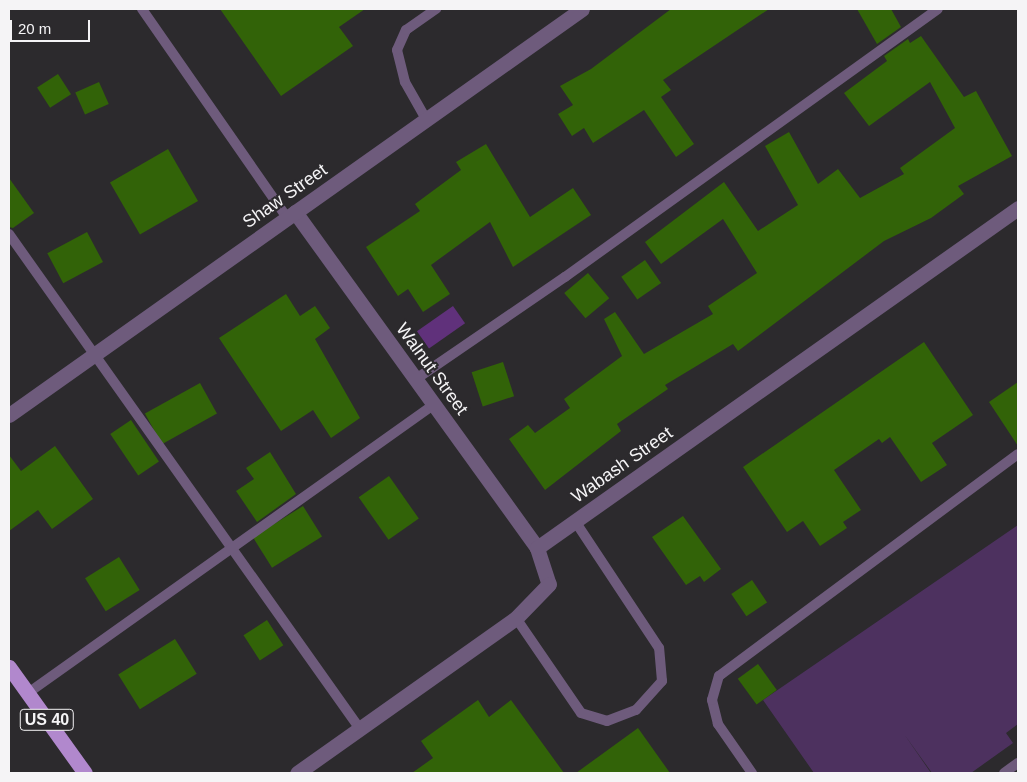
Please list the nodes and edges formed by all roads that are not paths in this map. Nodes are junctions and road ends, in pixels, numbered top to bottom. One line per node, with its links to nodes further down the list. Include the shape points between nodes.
1 (142, 9): 7 (lane)
2 (436, 9): 5 (lane, via 406,30 397,50 405,82)
3 (582, 9): 5 (street, Shaw Street)
4 (938, 9): 10 (lane, via 565,277)
5 (426, 120): 7 (street, Shaw Street)
6 (1018, 208): 14 (street, Wabash Street)
7 (291, 215): 9 (street, Shaw Street); 10 (street, Walnut Street)
8 (9, 234): 9 (lane)
9 (94, 355): 12 (street, Shaw Street); 16 (lane)
10 (416, 379): 11 (street, Walnut Street)
11 (434, 404): 15 (street, Walnut Street); 16 (lane)
12 (9, 415)
13 (1018, 454): 24 (lane, via 719,676 712,700 718,724)
14 (575, 521): 15 (street, Wabash Street); 17 (lane, via 658,648 662,682 636,710 607,721 581,713)
15 (537, 548): 17 (street, via 548,584)
16 (231, 550): 19 (lane); 20 (lane)
17 (516, 618): 20 (street)
18 (9, 667): 19 (main road, US 40)
19 (28, 693): 22 (main road, US 40)
20 (360, 729): 23 (street)
21 (1018, 763): 25 (lane)
22 (85, 773)
23 (297, 773)
24 (752, 773)
25 (1004, 773)

